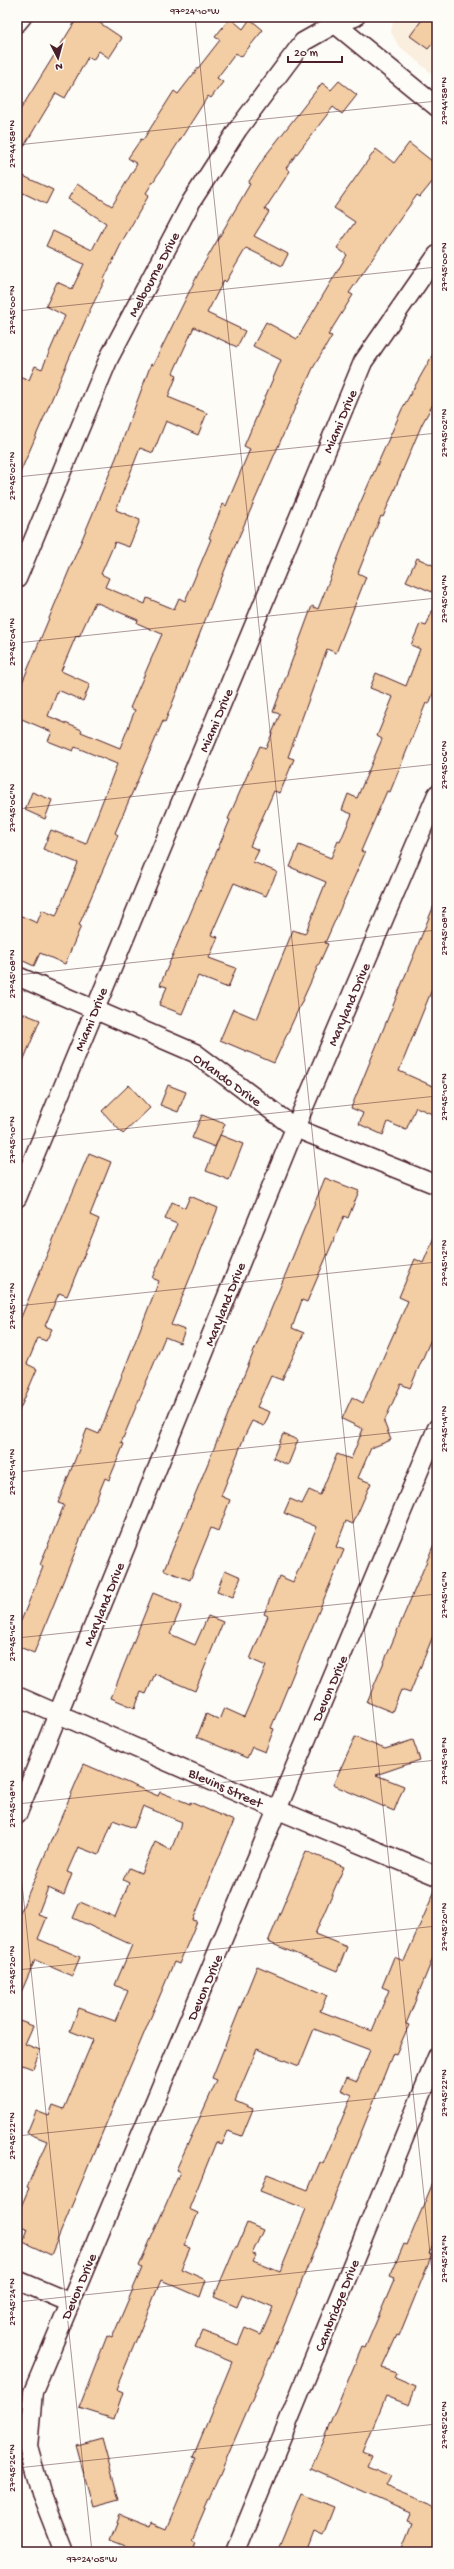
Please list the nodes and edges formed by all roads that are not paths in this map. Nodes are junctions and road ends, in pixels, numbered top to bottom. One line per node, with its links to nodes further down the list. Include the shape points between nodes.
1 (22, 17): 4 (street)
2 (355, 17): 3 (street, Melbourne Drive)
3 (331, 20): 5 (street); 7 (street, Melbourne Drive, via 303,42 238,130 191,202 109,358)
4 (17, 24)
5 (437, 107)
6 (437, 255): 10 (street, Miami Drive, via 363,362)
7 (17, 579)
8 (437, 794): 11 (street, Maryland Drive)
9 (17, 976): 10 (street, Orlando Drive)
10 (95, 1009): 11 (street, Orlando Drive, via 195,1054); 13 (street, Miami Drive)
11 (295, 1128): 12 (street, Orlando Drive); 16 (street, Maryland Drive)
12 (437, 1185)
13 (17, 1198)
14 (437, 1428): 17 (street, Devon Drive)
15 (17, 1696): 16 (street, Blevins Street)
16 (59, 1714): 17 (street, Blevins Street); 18 (street, Maryland Drive)
17 (278, 1810): 19 (street, Blevins Street); 22 (street, Devon Drive)
18 (17, 1815)
19 (437, 1876)
20 (437, 2057): 24 (street, Cambridge Drive)
21 (17, 2280): 22 (street)
22 (71, 2303): 23 (street, Devon Drive, via 33,2392 28,2447 41,2493)
23 (64, 2552)
24 (235, 2552)

